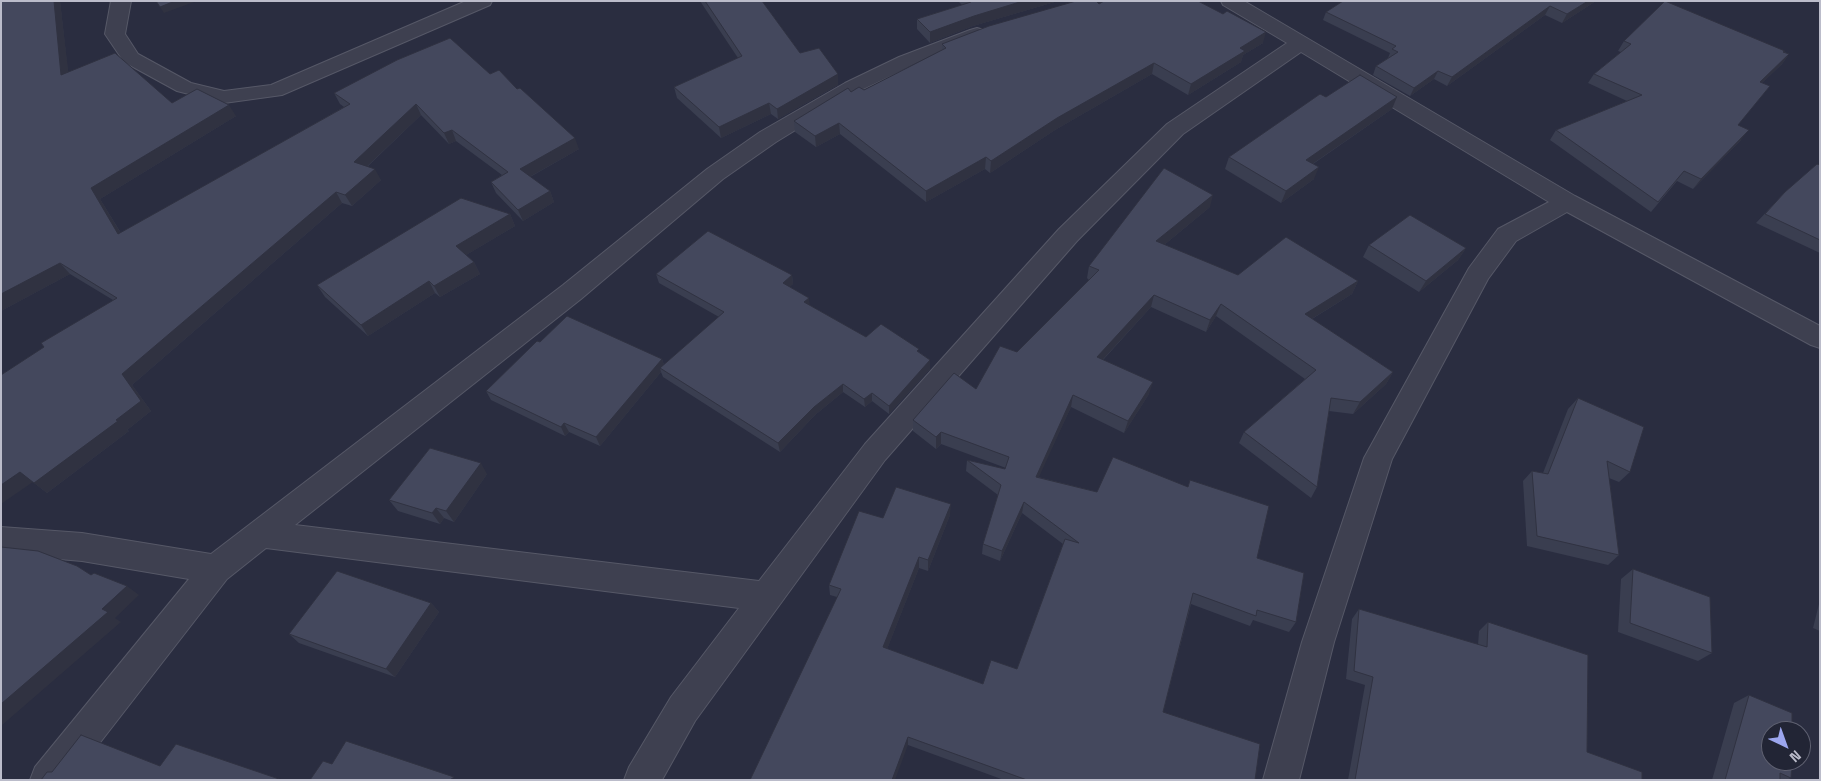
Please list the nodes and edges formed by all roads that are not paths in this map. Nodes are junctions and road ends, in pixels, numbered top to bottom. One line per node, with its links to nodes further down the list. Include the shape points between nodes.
1 (121, 1): 2 (street, via 115,34 131,58 184,87 224,97 275,91)
2 (483, 1)
3 (1230, 1): 4 (street)
4 (1262, 8): 6 (street)
5 (998, 27): 9 (street, via 870,78 760,142 715,174 572,292)
6 (1301, 43): 7 (street); 12 (street, via 1175,129 1068,235 875,452)
7 (1567, 202): 8 (street); 15 (street, via 1507,235 1478,274 1378,458 1318,642)
8 (1820, 338)
9 (261, 534): 11 (street); 12 (street)
10 (1, 540): 11 (street, via 82,547)
11 (216, 569): 13 (street)
12 (767, 597): 14 (street, via 683,709)
13 (48, 780)
14 (642, 780)
15 (1281, 780)

